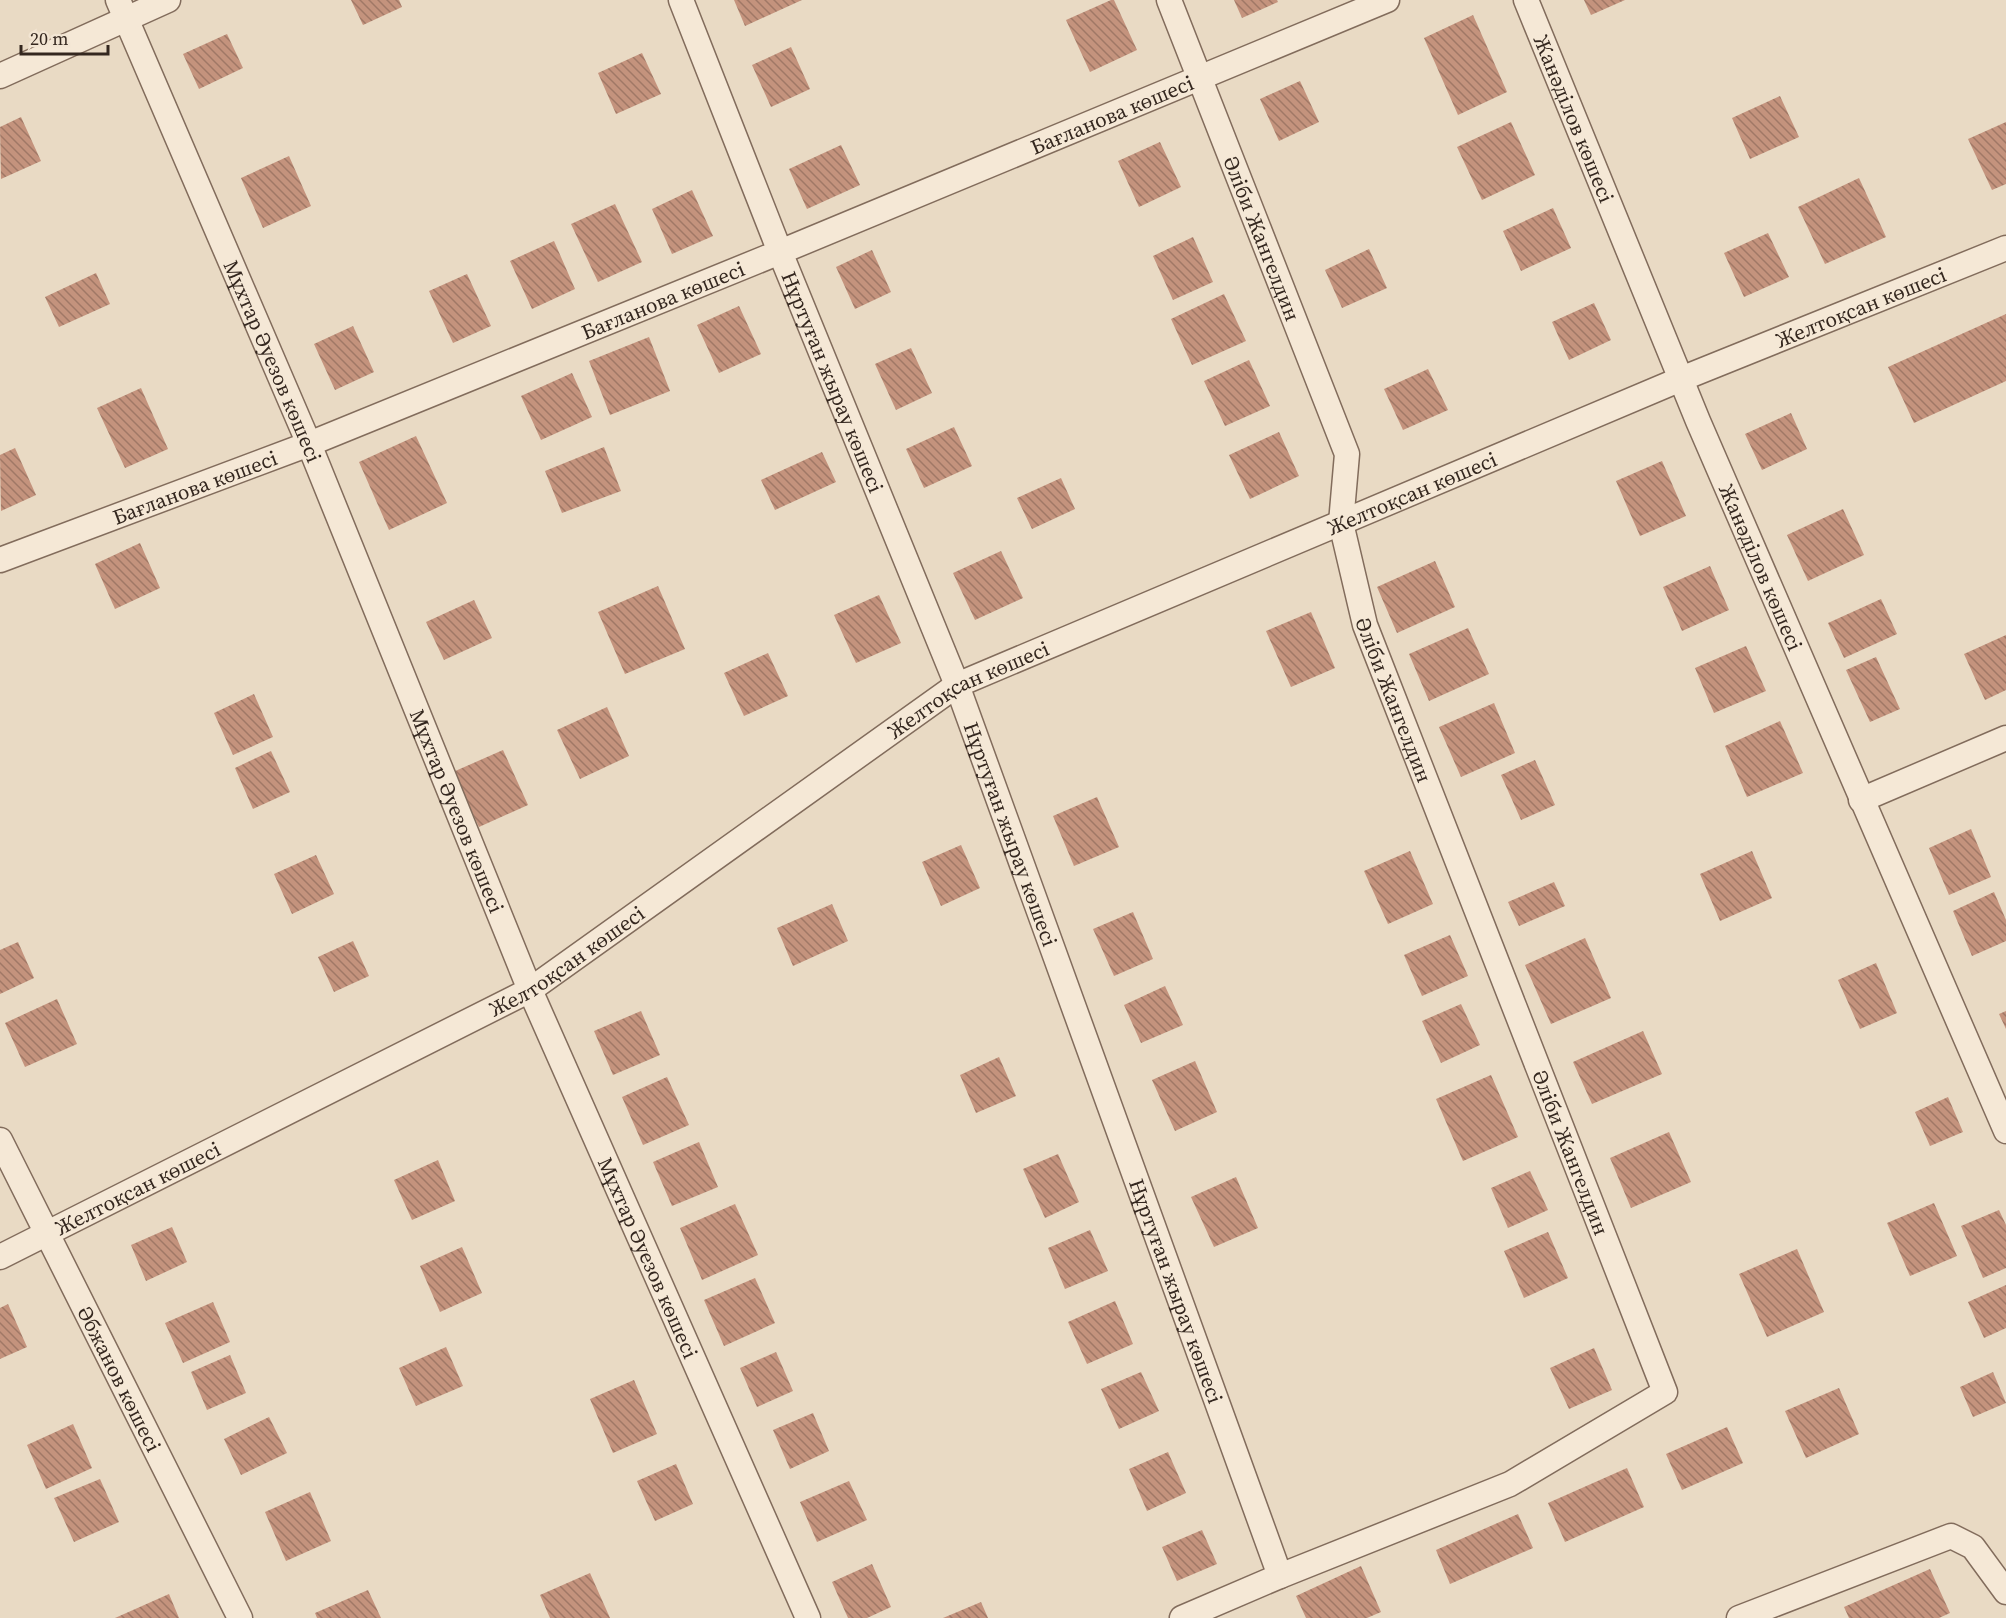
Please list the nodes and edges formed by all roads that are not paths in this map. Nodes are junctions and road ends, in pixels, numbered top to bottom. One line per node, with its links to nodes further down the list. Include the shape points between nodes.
1 (168, 0): 6 (street)
2 (681, 0): 10 (street, Нұртуған жырау көшесі)
3 (1169, 0): 8 (street, Әліби Жангелдин)
4 (1387, 0): 8 (street, Бағланова көшесі)
5 (1526, 0): 11 (street, Жанәділов көшесі)
6 (122, 10): 7 (street); 12 (street, Мұхтар Әуезов көшесі)
7 (0, 76)
8 (1200, 77): 10 (street, Бағланова көшесі); 13 (street, Әліби Жангелдин, via 1347,454)
9 (2006, 248): 11 (street, Желтоқсан көшесі)
10 (780, 252): 12 (street, Бағланова көшесі); 15 (street, Нұртуған жырау көшесі)
11 (1681, 379): 13 (street, Желтоқсан көшесі); 17 (street, Жанәділов көшесі)
12 (309, 444): 14 (street, Бағланова көшесі); 18 (street, Мұхтар Әуезов көшесі)
13 (1341, 523): 15 (street, Желтоқсан көшесі); 23 (street, Әліби Жангелдин, via 1365,625 1665,1392 1510,1484)
14 (0, 560)
15 (957, 685): 18 (street, Желтоқсан көшесі); 23 (street, Нұртуған жырау көшесі)
16 (2006, 738): 17 (street)
17 (1861, 800): 19 (street, Жанәділов көшесі)
18 (530, 990): 21 (street, Желтоқсан көшесі); 26 (street, Мұхтар Әуезов көшесі)
19 (2006, 1131)
20 (0, 1140): 21 (street, Әбжанов көшесі)
21 (47, 1234): 22 (street, Желтоқсан көшесі); 25 (street, Әбжанов көшесі)
22 (0, 1257)
23 (1280, 1576): 27 (street)
24 (2006, 1592): 28 (street, via 1973,1546 1951,1536)
25 (240, 1618)
26 (808, 1618)
27 (1182, 1618)
28 (1739, 1618)

